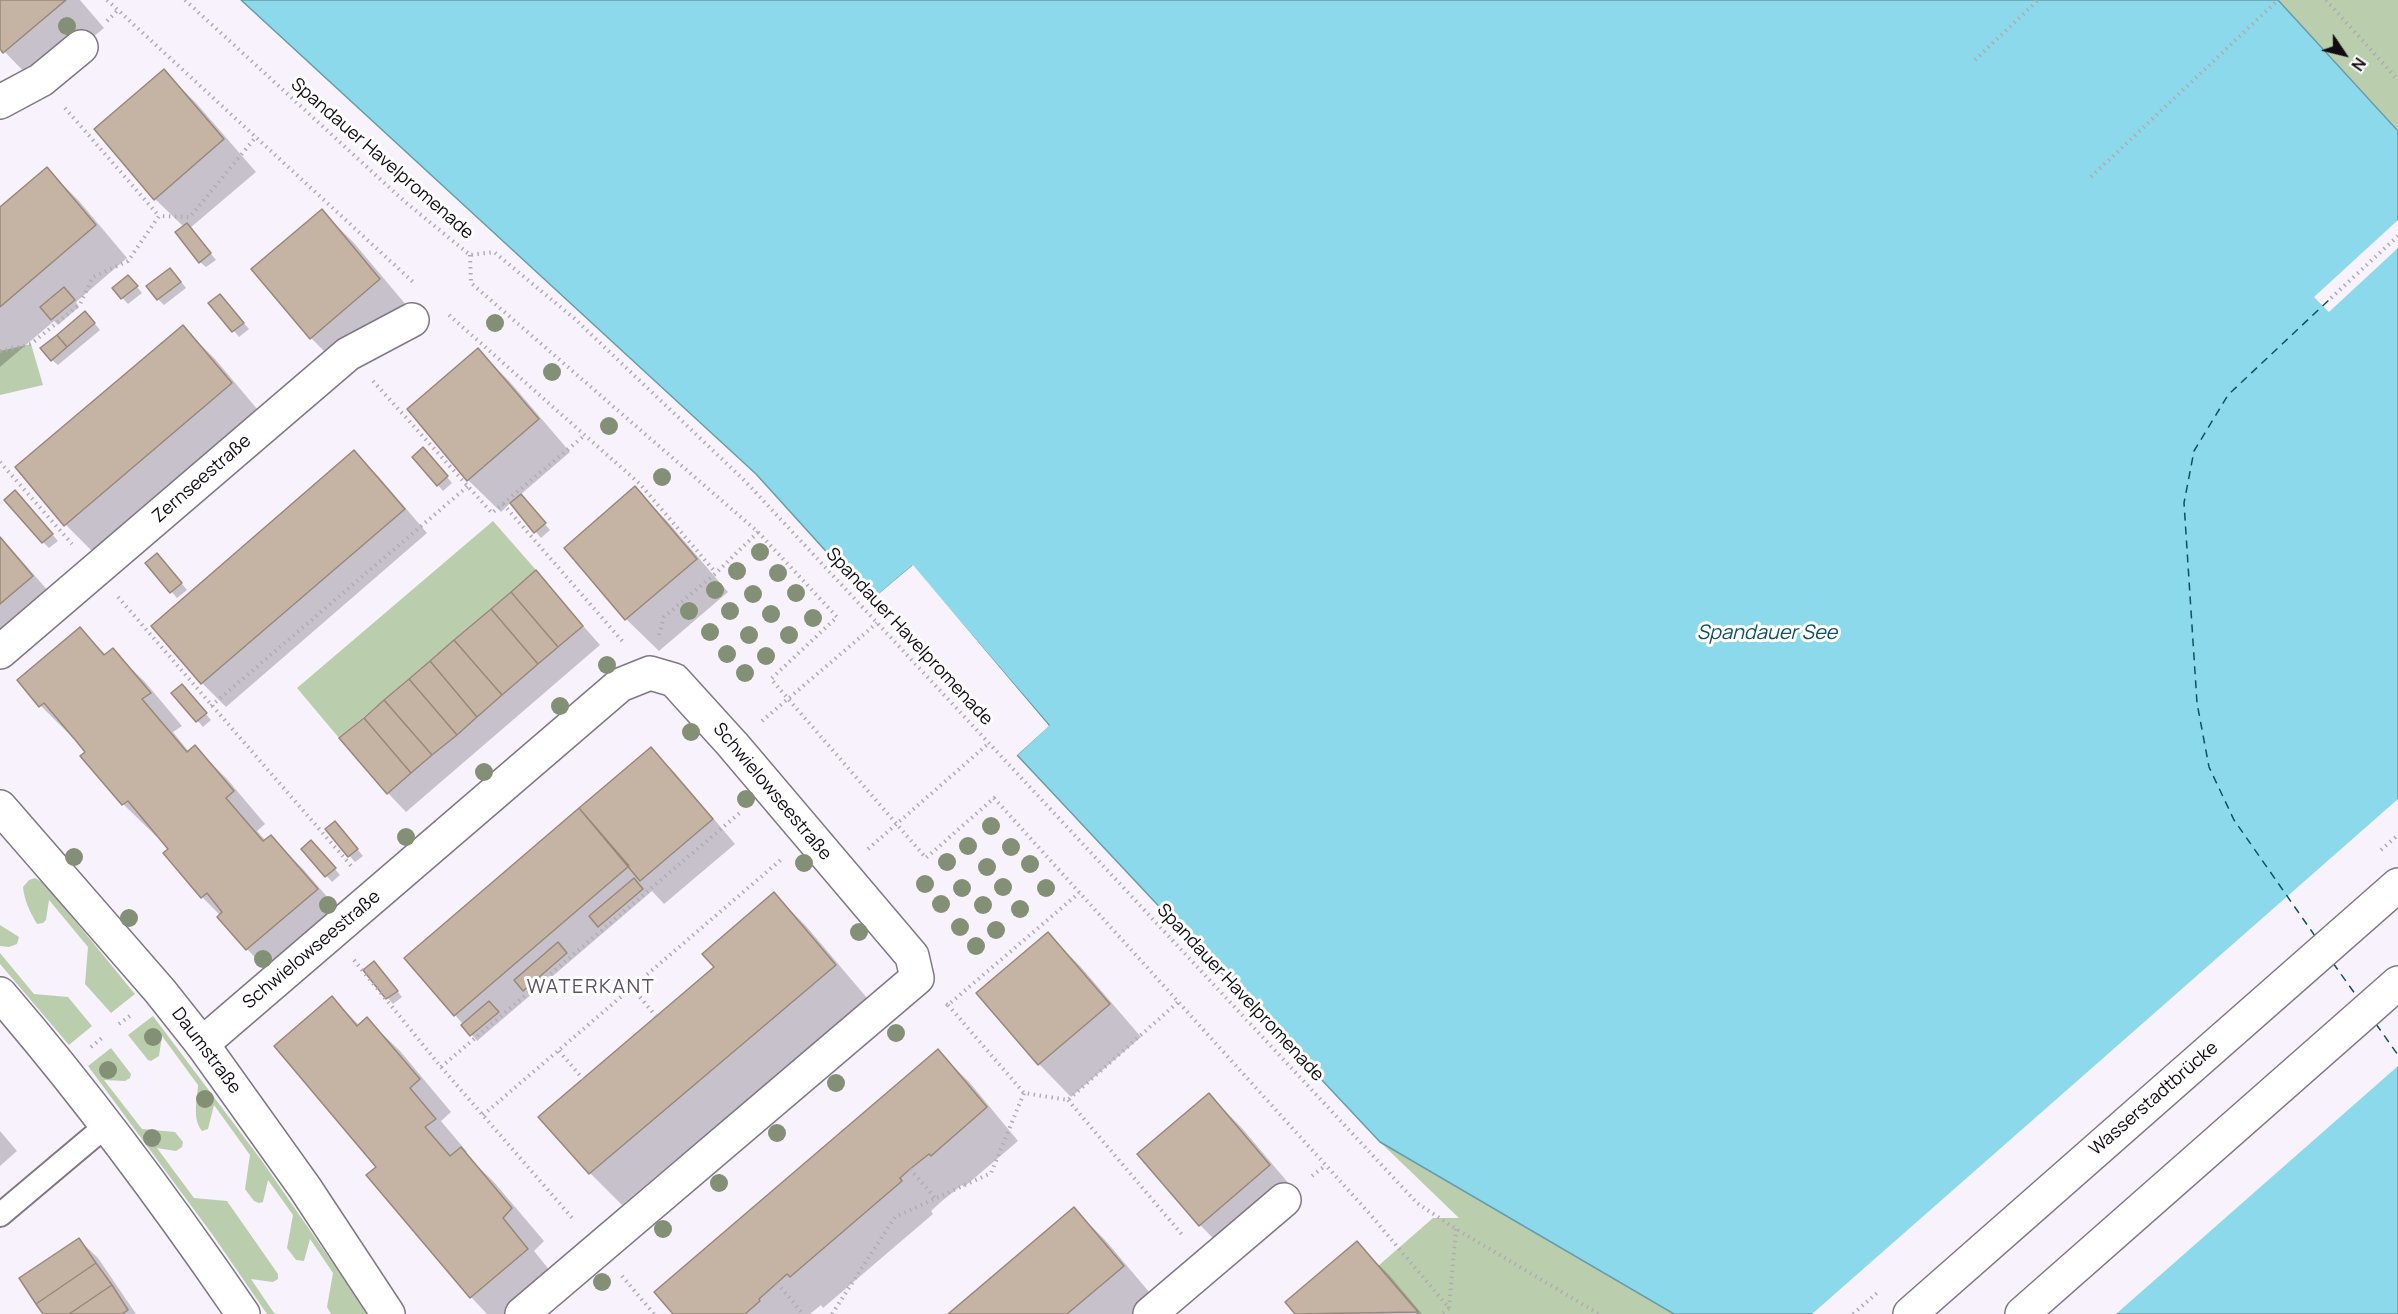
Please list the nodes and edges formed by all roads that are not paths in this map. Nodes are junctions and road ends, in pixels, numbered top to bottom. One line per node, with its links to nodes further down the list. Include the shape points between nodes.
1 (81, 47): 2 (street, via 41,80)
2 (0, 102)
3 (412, 320): 4 (street, Zernseestraße, via 348,354)
4 (0, 652)
5 (0, 807): 9 (street, Daumstraße)
6 (2398, 885): 17 (street, Wasserstadtbrücke)
7 (2398, 983): 18 (street)
8 (0, 994): 10 (street)
9 (202, 1044): 14 (street, Daumstraße, via 305,1188); 15 (street, Schwielowseestraße, via 620,685 650,673 674,680 912,956 916,978)
10 (108, 1124): 12 (lane); 13 (street)
11 (1284, 1200): 16 (street)
12 (0, 1215)
13 (243, 1314)
14 (388, 1314)
15 (522, 1314)
16 (1150, 1314)
17 (1910, 1314)
18 (2022, 1314)

